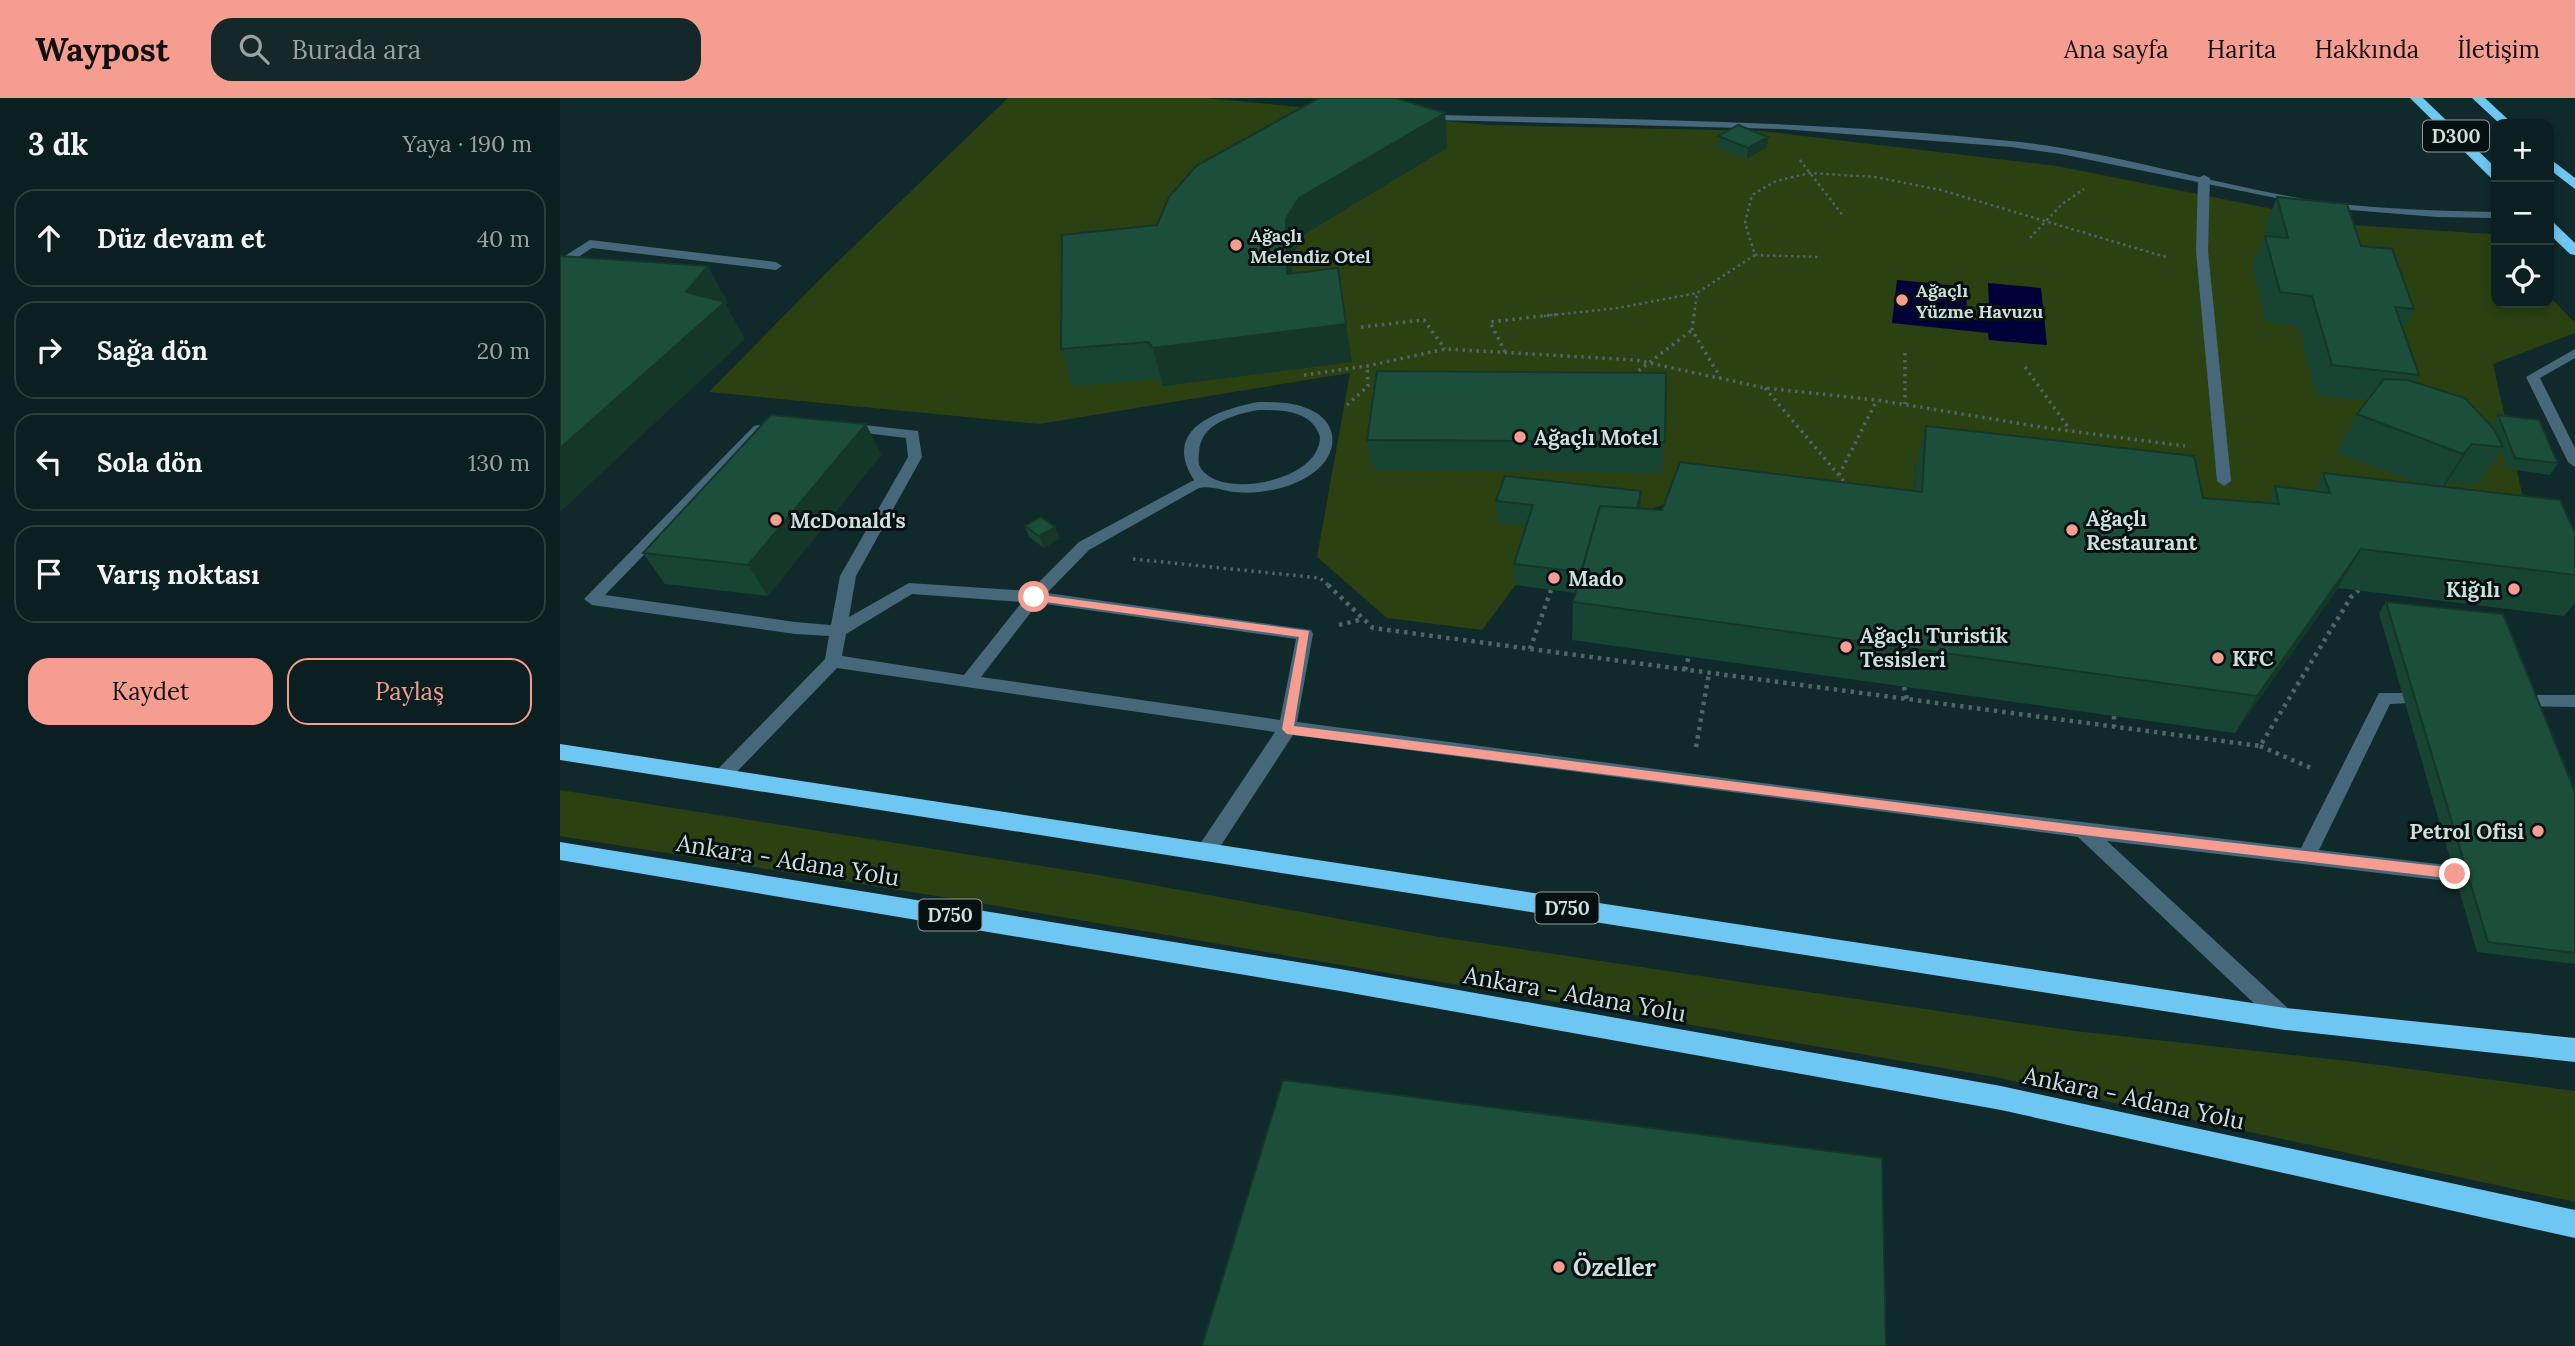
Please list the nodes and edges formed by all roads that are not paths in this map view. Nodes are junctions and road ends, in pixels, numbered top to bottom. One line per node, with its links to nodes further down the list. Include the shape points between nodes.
1 (2416, 98): 6 (highway, D300)
2 (2478, 98): 4 (highway, D300)
3 (1439, 118): 7 (street, via 1782,126 2061,150)
4 (2501, 119)
5 (2554, 167): 8 (highway)
6 (2491, 170)
7 (2204, 178): 9 (street, via 2325,205); 19 (street, via 2202,261)
8 (2575, 186)
9 (2491, 215)
10 (2554, 231): 11 (highway)
11 (2575, 251)
12 (560, 265): 13 (street, via 590,244)
13 (776, 266)
14 (2575, 353): 17 (street, via 2533,377)
15 (769, 419): 21 (street, via 592,599)
16 (825, 424): 21 (street, via 913,435 915,457 848,576)
17 (2575, 462)
18 (1208, 480): 18 (street, via 1191,466 1189,453 1193,439 1219,417 1248,408 1279,406 1313,417 1328,439 1316,465 1300,477 1259,489 1236,489); 20 (street, via 1084,545)
19 (2224, 481)
20 (1034, 597): 21 (street, via 909,588); 23 (street); 27 (street, via 1305,634)
21 (838, 631): 22 (street)
22 (833, 661): 23 (street); 29 (street)
23 (968, 682): 27 (street)
24 (2403, 698): 33 (street, via 2385,698)
25 (2525, 701): 26 (street)
26 (2575, 701)
27 (1287, 729): 30 (street); 32 (street)
28 (560, 752): 29 (highway, D750)
29 (720, 778): 32 (highway, D750)
30 (2084, 831): 33 (street); 35 (street)
31 (560, 851): 37 (highway, Ankara - Adana Yolu / D750, via 1340,980 2001,1098)
32 (1205, 853): 35 (highway, D750)
33 (2306, 857): 34 (street)
34 (2455, 874)
35 (2285, 1019): 36 (highway, D750)
36 (2575, 1050)
37 (2575, 1224)

